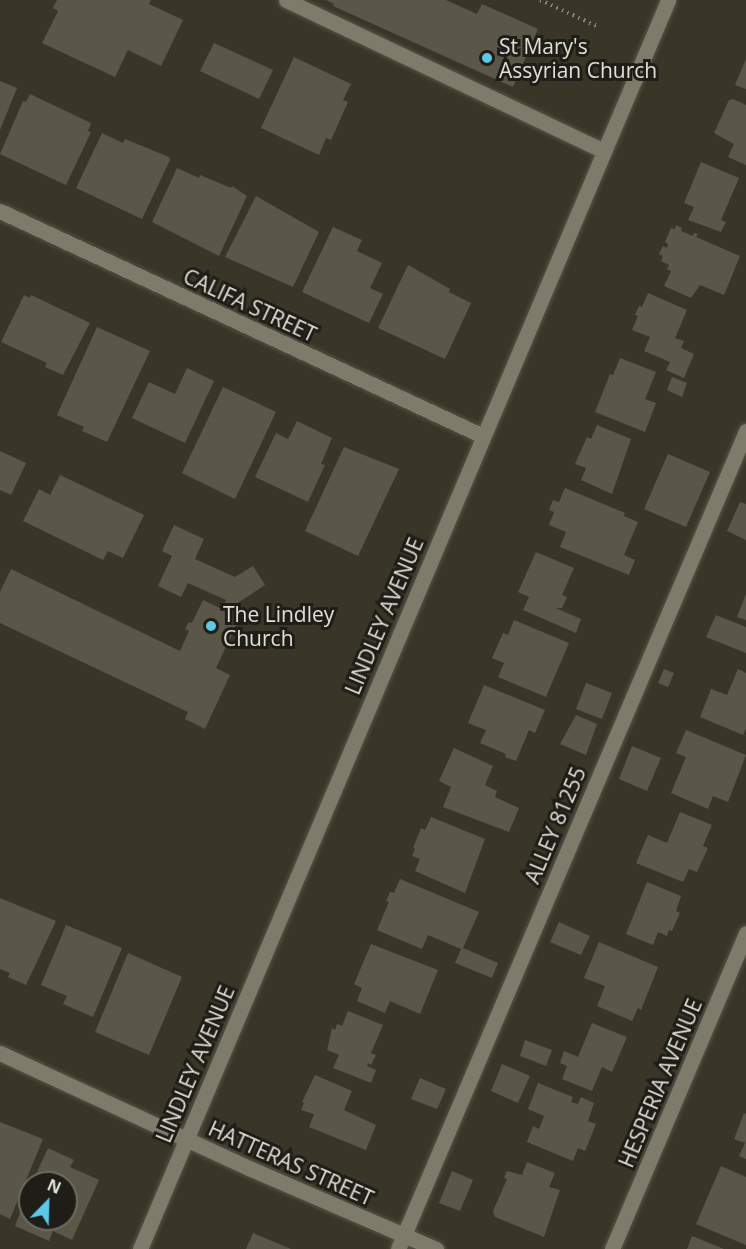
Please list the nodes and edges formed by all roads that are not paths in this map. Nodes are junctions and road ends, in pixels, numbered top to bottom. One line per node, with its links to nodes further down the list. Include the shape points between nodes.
1 (286, 0): 3 (main road)
2 (668, 0): 3 (main road, LINDLEY AVENUE)
3 (604, 151): 6 (main road, LINDLEY AVENUE)
4 (0, 211): 6 (main road, CALIFA STREET)
5 (746, 430): 10 (main road, ALLEY 81255)
6 (483, 436): 9 (main road, LINDLEY AVENUE)
7 (746, 933): 13 (main road, HESPERIA AVENUE)
8 (0, 1053): 9 (main road, HATTERAS STREET)
9 (186, 1140): 10 (main road, HATTERAS STREET); 11 (main road, LINDLEY AVENUE)
10 (401, 1242): 12 (main road, HATTERAS STREET)
11 (140, 1249)
12 (436, 1249)
13 (612, 1249)

